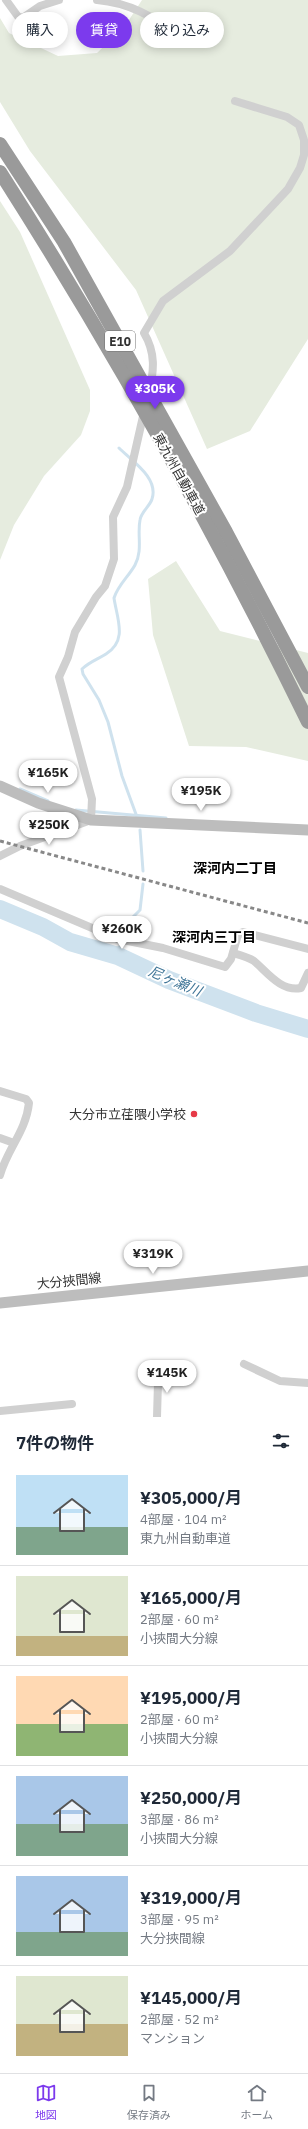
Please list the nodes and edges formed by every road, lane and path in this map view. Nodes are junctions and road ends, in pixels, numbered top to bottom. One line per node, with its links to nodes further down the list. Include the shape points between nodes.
1 (6, 0): 2 (street, via 20,18 36,8)
2 (59, 0)
3 (97, 0): 4 (street, via 119,2)
4 (140, 12)
5 (235, 101): 12 (street, via 287,117 299,125 304,140 304,155 288,189 230,251 163,301 144,333 152,349 154,371 127,487 113,517 114,559 105,586 75,632 59,677 92,799)
6 (3, 149): 8 (highway, 東九州自動車道 / E10, via 64,242)
7 (0, 172): 8 (highway, 東九州自動車道 / E10)
8 (220, 535): 9 (highway, 東九州自動車道 / E10); 10 (highway, 東九州自動車道 / E10)
9 (306, 682)
10 (308, 722)
11 (0, 786): 12 (main road, via 38,803)
12 (91, 820): 13 (main road); 14 (street)
13 (308, 830)
14 (0, 856)
15 (0, 889): 17 (street, via 118,939 163,948 225,967)
16 (308, 949): 17 (street, via 243,932 238,935)
17 (233, 953): 18 (street, via 248,958 272,979 292,988 301,988)
18 (308, 973)
19 (0, 1091): 21 (street, via 29,1103 24,1127)
20 (0, 1138): 21 (street)
21 (14, 1143): 22 (street)
22 (0, 1175)
23 (308, 1271): 24 (main road, 大分挾間線)
24 (0, 1303)
25 (244, 1364): 27 (street, via 280,1382)
26 (155, 1377): 30 (street, via 158,1382)
27 (308, 1383)
28 (72, 1404): 29 (street)
29 (0, 1412)
30 (157, 1417)

